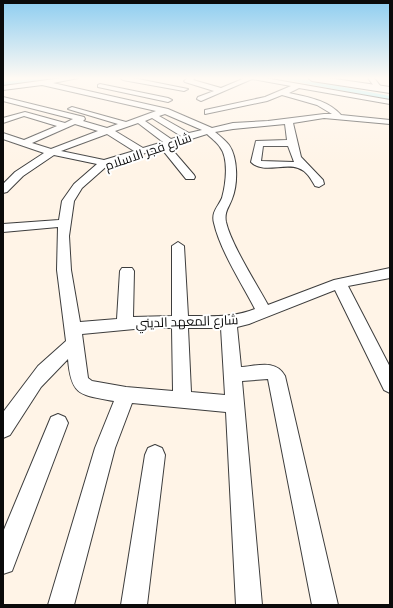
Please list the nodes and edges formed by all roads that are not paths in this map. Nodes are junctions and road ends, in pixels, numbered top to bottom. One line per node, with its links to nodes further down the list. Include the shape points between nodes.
1 (35, 106): 18 (street, via 81,119)
2 (60, 106): 20 (street)
3 (132, 106): 11 (street)
4 (161, 106): 11 (street)
5 (226, 106): 12 (street)
6 (326, 106): 14 (street)
7 (364, 106): 10 (street)
8 (382, 106): 10 (street)
9 (10, 110): 13 (street)
10 (376, 110): 14 (street, شارع فجر الاسلام); 19 (street, شارع فجر الاسلام)
11 (154, 112): 17 (street); 22 (street, via 164,111); 24 (street)
12 (208, 112)
13 (23, 114): 16 (street); 21 (street)
14 (338, 116): 15 (street, شارع فجر الاسلام)
15 (280, 120): 22 (street, شارع فجر الاسلام); 27 (street)
16 (3, 121)
17 (140, 121): 20 (street); 28 (street)
18 (76, 122): 21 (street); 23 (street)
19 (390, 122)
20 (129, 125): 23 (street)
21 (66, 126): 26 (street)
22 (210, 130): 24 (street, شارع فجر الاسلام); 31 (street, via 225,146)
23 (110, 131): 29 (street); 30 (street)
24 (189, 137): 28 (street, شارع فجر الاسلام)
25 (5, 139): 26 (street)
26 (24, 143): 30 (street)
27 (293, 143): 32 (street, via 259,143); 34 (street, via 296,158)
28 (167, 144): 29 (street, شارع فجر الاسلام); 35 (street)
29 (141, 151): 33 (street, شارع فجر الاسلام)
30 (51, 152): 33 (street); 37 (street, via 20,171)
31 (230, 158): 32 (street); 44 (street, via 230,185 218,216 230,247)
32 (249, 158): 34 (street, via 260,164)
33 (105, 163): 38 (street, شارع فجر الاسلام, via 85,179 72,194)
34 (301, 165): 36 (street, via 316,175)
35 (190, 177)
36 (319, 184)
37 (3, 190)
38 (64, 223): 39 (street); 48 (street, شارع فجر الاسلام, via 64,270)
39 (3, 228)
40 (178, 246): 45 (street)
41 (127, 271): 47 (street)
42 (390, 272): 43 (street, شارع المعهد الديني)
43 (339, 283): 44 (street, شارع المعهد الديني); 50 (street)
44 (264, 312): 46 (street, شارع المعهد الديني)
45 (179, 321): 46 (street, شارع المعهد الديني); 47 (street, شارع المعهد الديني); 52 (street)
46 (229, 322): 49 (street)
47 (125, 323): 48 (street, شارع المعهد الديني)
48 (74, 336): 51 (street, شارع فجر الاسلام, via 81,382 88,388); 55 (street, via 39,377)
49 (232, 375): 53 (street); 61 (street, via 270,372 276,376)
50 (390, 385)
51 (126, 395): 52 (street, شارع فجر الاسلام); 58 (street, via 105,448)
52 (182, 400): 53 (street, شارع فجر الاسلام)
53 (234, 404): 60 (street)
54 (58, 423): 57 (street)
55 (3, 428)
56 (155, 455): 59 (street)
57 (3, 562)
58 (61, 605)
59 (134, 605)
60 (249, 605)
61 (325, 605)

